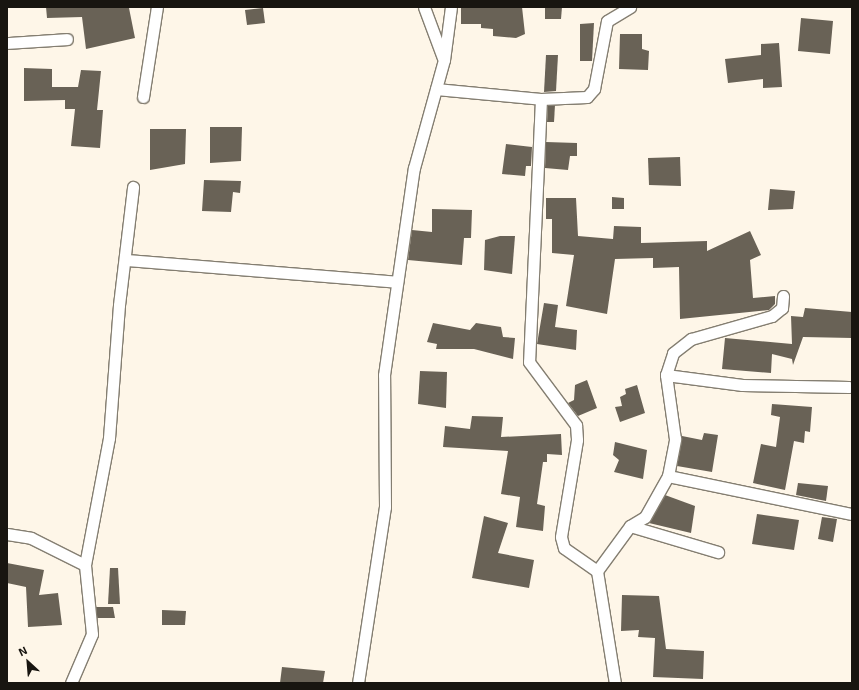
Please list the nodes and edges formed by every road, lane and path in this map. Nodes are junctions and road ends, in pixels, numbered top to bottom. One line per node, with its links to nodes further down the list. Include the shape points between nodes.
1 (157, 7): 9 (street)
2 (424, 7): 7 (street)
3 (451, 7): 7 (street)
4 (630, 7): 10 (street, via 607,21 594,89 587,97)
5 (67, 39): 6 (street)
6 (7, 43)
7 (444, 60): 8 (street)
8 (436, 88): 10 (street); 13 (street, via 414,168)
9 (142, 97)
10 (541, 99): 23 (street, via 529,362 576,425 577,440 561,537 564,548)
11 (133, 187): 12 (street)
12 (126, 260): 13 (street); 22 (street, via 118,305 109,438)
13 (397, 282): 25 (street, via 384,375 385,507)
14 (783, 296): 15 (street, via 782,308 772,316 691,339 673,353)
15 (666, 375): 16 (street, via 742,385); 17 (street, via 675,439)
16 (849, 387)
17 (668, 476): 18 (street); 19 (street, via 645,517)
18 (852, 514)
19 (630, 526): 21 (street); 23 (street)
20 (7, 534): 22 (street, via 31,538)
21 (718, 552)
22 (85, 565): 24 (street, via 92,634)
23 (597, 571): 26 (street)
24 (71, 683)
25 (358, 683)
26 (615, 683)

